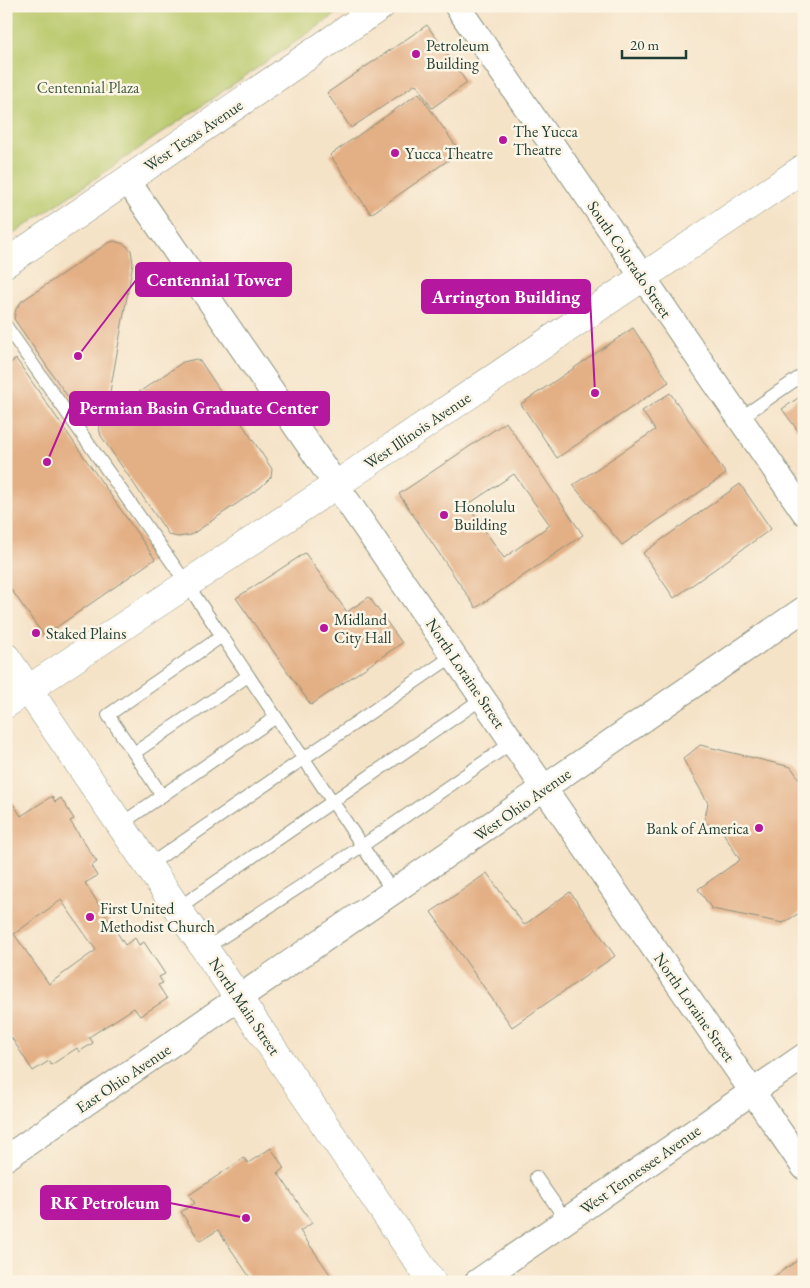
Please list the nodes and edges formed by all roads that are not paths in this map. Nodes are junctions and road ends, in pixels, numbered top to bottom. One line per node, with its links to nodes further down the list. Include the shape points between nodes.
1 (381, 6): 4 (main road, West Texas Avenue)
2 (457, 6): 6 (street, South Colorado Street)
3 (804, 168): 6 (main road, West Illinois Avenue)
4 (127, 180): 5 (main road, West Texas Avenue); 10 (street, North Loraine Street)
5 (6, 263)
6 (642, 277): 9 (street, South Colorado Street); 10 (main road, West Illinois Avenue)
7 (6, 326): 12 (lane)
8 (804, 374): 9 (lane)
9 (739, 419): 11 (street, South Colorado Street)
10 (336, 485): 12 (main road, West Illinois Avenue); 15 (street, North Loraine Street)
11 (804, 512)
12 (187, 584): 14 (lane); 18 (main road, West Illinois Avenue)
13 (804, 609): 24 (street, West Ohio Avenue)
14 (222, 636): 17 (lane); 22 (lane, via 108,714)
15 (454, 655): 19 (street, North Loraine Street); 23 (lane)
16 (6, 658): 18 (main road, North Main Street)
17 (248, 676): 20 (lane); 22 (lane)
18 (17, 697): 27 (main road, North Main Street)
19 (483, 698): 21 (street, North Loraine Street); 26 (lane)
20 (276, 717): 23 (lane); 25 (lane)
21 (513, 742): 24 (street, North Loraine Street); 28 (lane)
22 (134, 754): 25 (lane)
23 (303, 758): 26 (lane); 29 (lane)
24 (544, 788): 30 (street, West Ohio Avenue); 35 (street, North Loraine Street)
25 (162, 796): 27 (lane)
26 (333, 802): 28 (lane); 31 (lane)
27 (121, 824): 29 (main road, North Main Street)
28 (362, 846): 30 (lane); 32 (lane)
29 (148, 865): 31 (main road, North Main Street)
30 (393, 892): 33 (street, West Ohio Avenue)
31 (178, 908): 32 (main road, North Main Street)
32 (206, 948): 33 (main road, North Main Street)
33 (240, 998): 36 (street, East Ohio Avenue); 40 (main road, North Main Street)
34 (804, 1056): 35 (street, West Tennessee Avenue)
35 (752, 1092): 37 (street, North Loraine Street); 39 (street, West Tennessee Avenue)
36 (6, 1158)
37 (804, 1166)
38 (536, 1177): 39 (lane)
39 (566, 1220): 41 (street, West Tennessee Avenue)
40 (432, 1282)
41 (477, 1282)

